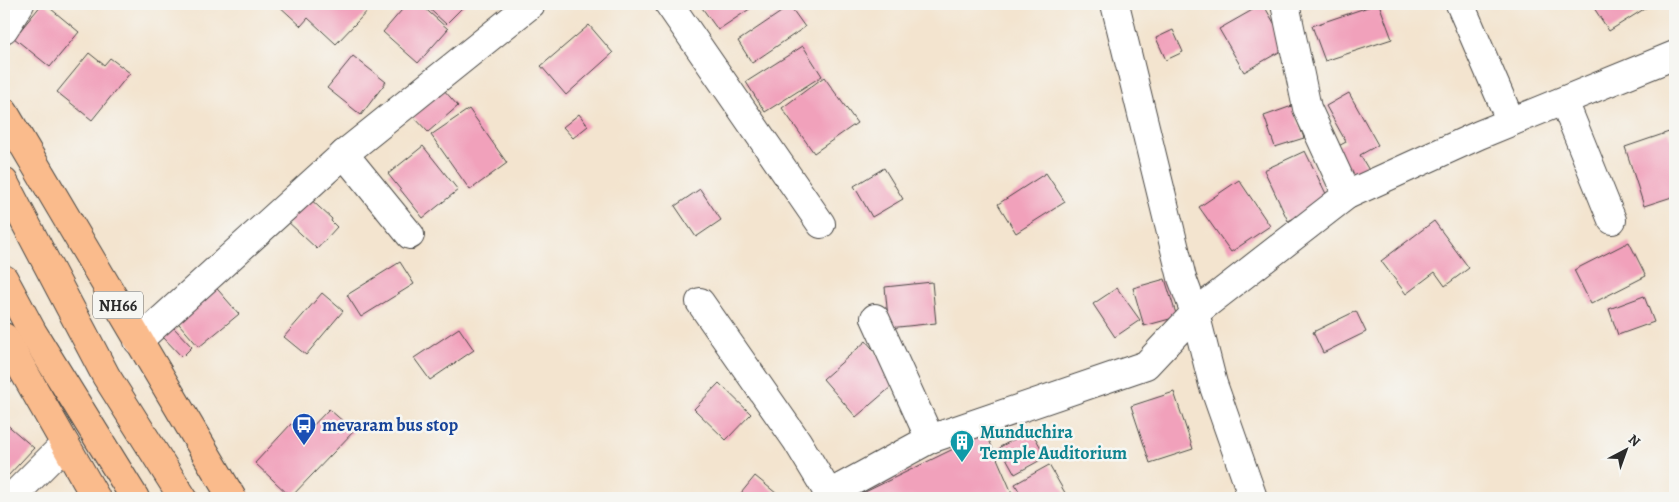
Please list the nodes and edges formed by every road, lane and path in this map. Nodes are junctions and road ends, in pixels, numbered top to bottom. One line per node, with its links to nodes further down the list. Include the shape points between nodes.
1 (20, 4): 7 (street)
2 (531, 4): 12 (street)
3 (669, 4): 16 (street)
4 (1115, 4): 20 (street, via 1182,278)
5 (1285, 4): 14 (street, via 1307,108)
6 (1460, 4): 11 (street)
7 (4, 29)
8 (1675, 55): 9 (street)
9 (1564, 101): 11 (street); 15 (street)
10 (4, 112): 23 (highway, NH66)
11 (1511, 122): 14 (street)
12 (344, 154): 17 (street); 23 (street)
13 (4, 182): 30 (highway, via 106,376)
14 (1347, 196): 20 (street)
15 (1612, 220)
16 (821, 224)
17 (410, 235)
18 (4, 279): 29 (highway, via 33,333)
19 (700, 302): 26 (street, via 797,441)
20 (1195, 312): 24 (street, via 1146,366); 32 (street, via 1213,384)
21 (875, 318): 24 (street)
22 (4, 338): 25 (highway)
23 (138, 340): 31 (highway, NH66)
24 (930, 439): 26 (street)
25 (65, 444): 27 (street); 28 (highway)
26 (828, 496)
27 (11, 498)
28 (96, 498)
29 (136, 498)
30 (183, 498)
31 (232, 498)
32 (1253, 498)

